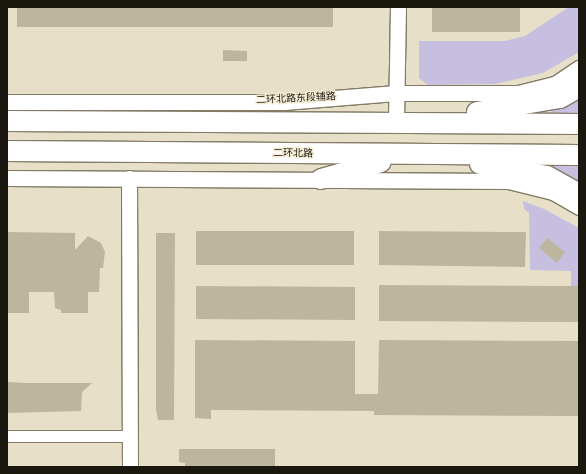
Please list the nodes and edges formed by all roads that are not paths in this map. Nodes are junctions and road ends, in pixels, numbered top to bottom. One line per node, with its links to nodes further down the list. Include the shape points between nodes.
1 (398, 7): 4 (main road)
2 (579, 68): 4 (main road, 二环北路东段辅路, via 555,84 518,93 447,95)
3 (579, 87): 7 (highway, via 560,98)
4 (396, 92): 5 (main road, 二环北路东段辅路, via 284,102); 7 (main road)
5 (7, 102)
6 (7, 121): 7 (highway)
7 (404, 121): 8 (highway)
8 (579, 124)
9 (7, 152): 10 (highway, 二环北路)
10 (407, 155): 11 (highway, 二环北路); 15 (highway)
11 (429, 155): 12 (highway, 二环北路); 16 (highway, via 547,176)
12 (579, 155)
13 (7, 178): 14 (main road)
14 (129, 178): 15 (main road); 19 (main road)
15 (321, 179): 17 (main road, via 508,181 553,192)
16 (579, 194)
17 (579, 207)
18 (7, 436): 19 (street)
19 (130, 436): 20 (main road)
20 (130, 467)

